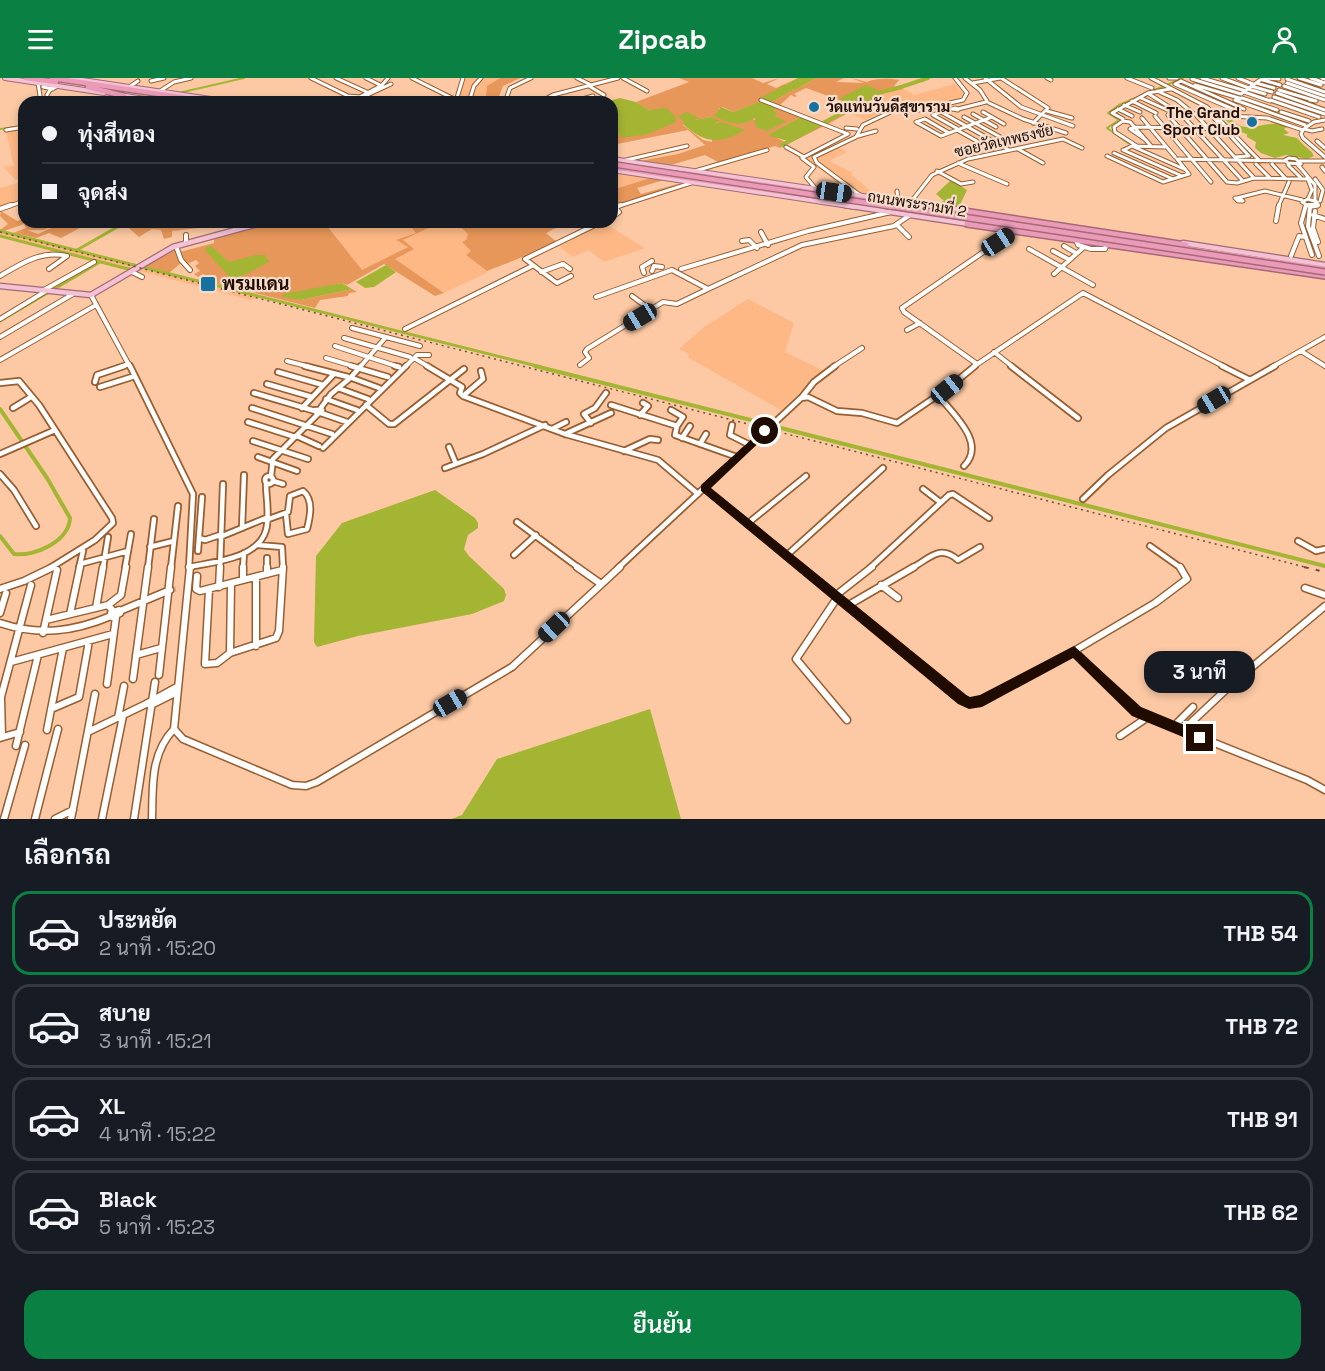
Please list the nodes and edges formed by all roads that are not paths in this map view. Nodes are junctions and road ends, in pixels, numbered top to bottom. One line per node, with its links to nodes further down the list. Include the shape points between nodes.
1 (5, 78): 38 (main road)
2 (26, 78): 57 (highway)
3 (52, 78): 76 (highway); 80 (highway)
4 (69, 78): 33 (main road)
5 (164, 78): 41 (street)
6 (191, 78): 39 (street)
7 (311, 78): 83 (street)
8 (336, 78): 65 (street)
9 (366, 78): 51 (street)
10 (388, 78): 54 (street)
11 (411, 78): 86 (street)
12 (464, 78): 87 (street)
13 (481, 78): 88 (street)
14 (531, 78): 89 (street, via 510,88)
15 (576, 78): 55 (street)
16 (594, 78): 43 (street)
17 (618, 78): 43 (street)
18 (623, 78): 62 (street)
19 (953, 78): 99 (street, via 967,93 965,98)
20 (965, 78): 45 (street)
21 (1001, 78): 35 (street); 110 (street, via 1046,106)
22 (1129, 78): 59 (street)
23 (1145, 78): 52 (street)
24 (1151, 78): 40 (street)
25 (1169, 78): 26 (street)
26 (1177, 78)
27 (1202, 78): 60 (street)
28 (1216, 78): 48 (street)
29 (1222, 78): 48 (street)
30 (1237, 78): 60 (street)
31 (1299, 78): 46 (street)
32 (1311, 78): 50 (street)
33 (77, 79): 58 (main road)
34 (138, 79): 58 (street, via 138,84)
35 (986, 79): 45 (street); 124 (street, via 1014,102)
36 (1192, 79): 60 (street, via 1241,94)
37 (1263, 79): 49 (street); 49 (street); 60 (street)
38 (37, 80): 53 (main road); 72 (street); 75 (highway)
39 (173, 80): 78 (street)
40 (1156, 80): 44 (street); 122 (street, via 1196,100)
41 (151, 81)
42 (1181, 81): 93 (street); 98 (street); 102 (street, via 1175,84)
43 (602, 82): 55 (street)
44 (1166, 82)
45 (973, 83): 97 (street)
46 (1314, 83): 49 (street); 50 (street)
47 (391, 84): 85 (street)
48 (1238, 84): 60 (street)
49 (1280, 84): 50 (street, via 1313,88); 60 (street); 71 (street); 96 (street); 96 (street)
50 (1323, 84): 71 (street)
51 (376, 85): 54 (street); 65 (street)
52 (1161, 85)
53 (58, 86): 61 (street); 73 (main road)
54 (382, 86): 65 (street)
55 (590, 86): 70 (street); 90 (street)
56 (43, 87): 61 (street)
57 (88, 87): 73 (highway); 74 (highway)
58 (131, 87): 77 (main road)
59 (1152, 88)
60 (1250, 88): 68 (street); 108 (street, via 1271,101)
61 (53, 89): 69 (street)
62 (647, 91)
63 (1157, 91): 67 (street); 121 (street, via 1177,100); 122 (street, via 1167,88)
64 (542, 92): 90 (street)
65 (368, 93): 84 (street)
66 (171, 94): 79 (highway); 81 (highway); 82 (main road)
67 (1149, 94): 92 (street); 116 (street)
68 (1265, 94)
69 (47, 95)
70 (604, 95)
71 (1324, 95): 96 (street)
72 (40, 96)
73 (124, 96)
74 (138, 96)
75 (153, 96)
76 (157, 96)
77 (160, 96)
78 (164, 96)
79 (166, 96)
80 (171, 96)
81 (181, 96)
82 (190, 96)
83 (348, 96)
84 (361, 96)
85 (365, 96)
86 (446, 96)
87 (458, 96)
88 (471, 96)
89 (507, 96)
90 (551, 96)
91 (1274, 97): 104 (street)
92 (1141, 98): 95 (street); 116 (street)
93 (1237, 99): 98 (street); 107 (street, via 1242,97); 117 (street)
94 (761, 100): 178 (street, via 849,135)
95 (1132, 101): 101 (street); 147 (street, via 1155,114)
96 (1313, 101): 103 (street); 104 (street); 109 (street)
97 (987, 102): 99 (street, via 955,108); 140 (street)
98 (1229, 102): 102 (street); 106 (street)
99 (946, 104): 129 (street, via 896,110)
100 (1278, 104): 107 (street)
101 (1124, 105): 105 (street); 113 (street)
102 (1222, 105): 111 (street)
103 (1325, 105)
104 (1304, 107): 108 (street); 128 (street)
105 (1118, 109): 125 (street); 135 (street, via 1112,113)
106 (1244, 109)
107 (1282, 109): 117 (street); 123 (street); 128 (street); 132 (street)
108 (1300, 110): 127 (street)
109 (1325, 110)
110 (1047, 111): 124 (street); 130 (street)
111 (1237, 111)
112 (983, 112): 119 (street)
113 (1140, 112)
114 (953, 113): 118 (street)
115 (973, 114): 136 (street)
116 (1181, 114): 121 (street); 150 (street)
117 (1274, 114): 153 (street)
118 (947, 115): 142 (street); 158 (street, via 933,115)
119 (991, 115): 136 (street); 137 (street)
120 (1168, 115): 149 (street)
121 (1195, 115): 122 (street); 151 (street)
122 (1212, 115): 152 (street); 153 (street, via 1271,119)
123 (1304, 115): 132 (street); 133 (street)
124 (1041, 116): 140 (street); 143 (street)
125 (1132, 116)
126 (964, 117): 139 (street)
127 (1319, 117)
128 (1325, 117): 153 (street)
129 (875, 118): 156 (street); 163 (street, via 863,125)
130 (1072, 118)
131 (1142, 118): 146 (street)
132 (1300, 118): 138 (street)
133 (1313, 118)
134 (1007, 119): 137 (street)
135 (1123, 119)
136 (983, 120): 139 (street); 144 (street)
137 (1000, 121): 141 (street)
138 (1309, 121)
139 (975, 123): 142 (street); 166 (street, via 1011,143)
140 (1033, 123): 161 (street)
141 (1004, 124)
142 (966, 126): 158 (street); 166 (street)
143 (1073, 126)
144 (996, 127)
145 (1135, 127): 146 (street); 167 (street, via 1125,121 1113,128); 168 (street, via 1131,131)
146 (1149, 127): 147 (street); 170 (street)
147 (1165, 127): 149 (street); 181 (street)
148 (846, 128): 156 (street)
149 (1179, 128): 150 (street); 182 (street)
150 (1193, 128): 151 (street); 183 (street)
151 (1208, 128): 152 (street); 180 (street)
152 (1226, 128): 180 (street, via 1249,156); 186 (street)
153 (1305, 128): 154 (street); 184 (street, via 1303,138)
154 (1320, 128): 162 (street)
155 (18, 129): 157 (street)
156 (857, 129): 163 (street)
157 (6, 130)
158 (957, 130): 160 (street); 166 (street, via 989,148)
159 (876, 131): 163 (street)
160 (949, 133): 160 (street, via 925,119 916,122 940,136)
161 (1066, 133)
162 (1325, 133)
163 (857, 135): 200 (street, via 816,154 813,160)
164 (1317, 141): 173 (street)
165 (687, 146): 185 (street)
166 (1002, 146): 175 (street)
167 (1134, 146): 168 (street); 176 (street); 199 (street)
168 (1151, 146): 170 (street)
169 (786, 147): 178 (street)
170 (1165, 147): 179 (street)
171 (1017, 148): 172 (street, ซอยวัดเทพธงชัย, via 1063,139); 175 (street, ซอยวัดเทพธงชัย); 189 (street)
172 (1082, 148)
173 (1325, 148)
174 (767, 150): 197 (street)
175 (1008, 150): 188 (street, ซอยวัดเทพธงชัย)
176 (1123, 150): 177 (street); 202 (street)
177 (1114, 153): 205 (street); 205 (street, via 1106,155 1162,182)
178 (804, 157): 219 (street, via 814,168 806,176)
179 (1177, 158): 181 (street); 199 (street)
180 (1237, 158): 183 (street); 186 (street); 203 (street)
181 (1192, 159): 182 (street); 214 (street)
182 (1207, 159): 183 (street); 211 (street, via 1227,182)
183 (1222, 159): 211 (street)
184 (1325, 159): 193 (street)
185 (622, 160): 187 (main road, ถนนพระรามที่ 2); 197 (main road, ถนนพระรามที่ 2)
186 (1260, 161): 190 (street)
187 (618, 162)
188 (958, 163): 198 (street, ซอยวัดเทพธงชัย); 215 (street)
189 (1043, 163)
190 (1287, 163): 193 (street); 193 (street, via 1289,158); 206 (street)
191 (1256, 164): 204 (street)
192 (1272, 164): 207 (street)
193 (1298, 164): 208 (street); 209 (street); 231 (street, via 1314,180 1318,191)
194 (618, 165): 212 (main road, ถนนพระรามที่ 2)
195 (618, 165): 218 (highway, ถนนพระรามที่ 2)
196 (618, 165): 283 (highway, bridge)
197 (694, 171): 201 (main road, ถนนพระรามที่ 2)
198 (937, 171): 213 (street, via 961,184); 234 (street, ซอยวัดเทพธงชัย)
199 (1186, 171): 202 (street, via 1189,174)
200 (830, 173): 224 (street); 226 (street)
201 (726, 176): 218 (highway); 219 (main road, ถนนพระรามที่ 2)
202 (1182, 176): 205 (street)
203 (1254, 178): 204 (street); 211 (street)
204 (1270, 178): 207 (street)
205 (1173, 179)
206 (1302, 179): 207 (street); 208 (street)
207 (1288, 180): 225 (street)
208 (1309, 180): 228 (street, via 1312,192)
209 (1317, 180): 210 (street); 223 (street)
210 (1325, 180)
211 (1243, 181)
212 (694, 182): 217 (main road, ถนนพระรามที่ 2); 235 (street)
213 (972, 182)
214 (1211, 182)
215 (1007, 184)
216 (1259, 185): 221 (street)
217 (721, 186): 218 (highway); 239 (main road, ถนนพระรามที่ 2)
218 (754, 186): 241 (highway, ถนนพระรามที่ 2)
219 (817, 189): 224 (main road, ถนนพระรามที่ 2)
220 (897, 191): 229 (street)
221 (1266, 191): 225 (street); 227 (street)
222 (1238, 192): 227 (street)
223 (1324, 192): 232 (street)
224 (848, 194): 226 (main road, ถนนพระรามที่ 2)
225 (1284, 195): 230 (street); 243 (street)
226 (861, 196): 229 (main road, ถนนพระรามที่ 2)
227 (1246, 196): 227 (street, via 1243,201 1235,198 1237,198)
228 (1308, 199): 230 (street); 231 (street)
229 (898, 201): 234 (main road, ถนนพระรามที่ 2)
230 (1302, 201): 236 (street)
231 (1315, 201): 232 (street)
232 (1321, 201): 236 (street); 238 (street)
233 (18, 203): 237 (street)
234 (910, 203): 241 (main road, ถนนพระรามที่ 2)
235 (618, 206)
236 (1308, 206): 253 (street, via 1301,217); 270 (street, via 1307,227)
237 (0, 208)
238 (1325, 208)
239 (891, 212): 240 (main road, ถนนพระรามที่ 2); 250 (street)
240 (910, 215): 241 (main road, ถนนพระรามที่ 2); 244 (street)
241 (967, 218): 247 (main road, ถนนพระรามที่ 2); 248 (highway, via 992,216); 259 (highway, via 992,226); 275 (main road, ถนนพระรามที่ 2); 283 (highway, ถนนพระรามที่ 2)
242 (1325, 219): 257 (street, via 1314,213 1312,228)
243 (1276, 221)
244 (897, 225): 252 (street); 293 (street, via 806,244)
245 (242, 228): 258 (main road)
246 (590, 228): 276 (street, via 526,258)
247 (1014, 231): 255 (main road, ถนนพระรามที่ 2); 302 (street, via 902,308)
248 (1101, 232): 259 (highway, bridge, via 1109,238); 283 (highway)
249 (759, 233): 260 (street)
250 (801, 233): 254 (street); 260 (street)
251 (186, 235): 258 (street)
252 (909, 237)
253 (1305, 237): 268 (street); 269 (street, via 1299,236)
254 (808, 240)
255 (1076, 240): 259 (main road, ถนนพระรามที่ 2); 264 (street)
256 (742, 241): 263 (street, via 749,240)
257 (1318, 242)
258 (186, 243): 261 (main road)
259 (1105, 244): 264 (street, via 1101,250); 283 (highway, bridge)
260 (768, 245): 263 (street)
261 (176, 246): 282 (street); 284 (main road)
262 (1064, 246): 267 (street)
263 (757, 248): 281 (street)
264 (1084, 248): 267 (street)
265 (1029, 249): 278 (street)
266 (1053, 251): 272 (street)
267 (1076, 253): 272 (street)
268 (1312, 255): 270 (street); 275 (street, via 1306,257)
269 (1291, 256)
270 (1319, 256): 271 (street)
271 (1325, 258)
272 (1068, 259): 278 (street)
273 (652, 261): 286 (street)
274 (94, 262): 294 (street)
275 (1307, 262): 283 (main road, ถนนพระรามที่ 2)
276 (532, 266): 285 (street); 304 (street)
277 (662, 267): 286 (street)
278 (1061, 267): 287 (street); 291 (street)
279 (49, 269): 288 (street, via 67,256 54,253 31,257)
280 (570, 269): 285 (street, via 563,264)
281 (681, 269)
282 (190, 270)
283 (1325, 271)
284 (132, 272): 290 (street); 296 (main road)
285 (541, 272): 289 (street, via 559,284 567,285 564,281)
286 (645, 273): 293 (street, via 674,270); 298 (street)
287 (1054, 274)
288 (0, 276)
289 (571, 276)
290 (142, 277)
291 (1093, 285)
292 (0, 286): 294 (main road)
293 (708, 289): 300 (street, via 678,304 667,300)
294 (48, 291): 295 (main road); 301 (street)
295 (73, 294): 296 (main road); 306 (street)
296 (91, 295): 299 (street)
297 (632, 296): 300 (street)
298 (596, 297)
299 (96, 305): 320 (street); 322 (street)
300 (651, 310): 324 (street, via 587,349 589,358)
301 (0, 319)
302 (920, 323): 305 (street); 323 (street)
303 (352, 328): 307 (street)
304 (405, 329)
305 (907, 330)
306 (0, 337)
307 (386, 337): 311 (street); 312 (street)
308 (1325, 337): 314 (street)
309 (344, 338): 311 (street)
310 (335, 346): 317 (street)
311 (378, 346): 317 (street); 318 (street)
312 (420, 346)
313 (862, 348): 350 (street, via 834,365)
314 (1301, 351): 325 (street); 336 (street)
315 (994, 352): 323 (street); 336 (street, via 1083,293); 365 (street)
316 (429, 355): 318 (street)
317 (370, 357): 326 (street); 327 (street)
318 (412, 357): 335 (street); 354 (street)
319 (327, 358): 327 (street)
320 (0, 360)
321 (287, 361): 331 (street)
322 (129, 364): 332 (street); 337 (street, via 97,375)
323 (976, 364): 346 (street)
324 (580, 365)
325 (1325, 366)
326 (399, 367)
327 (361, 368): 333 (street); 334 (street)
328 (464, 369): 335 (street)
329 (481, 371): 347 (street, via 483,379)
330 (278, 372): 340 (street)
331 (334, 374): 333 (street); 340 (street)
332 (135, 376): 341 (street); 442 (street, via 193,494)
333 (350, 377): 342 (street); 343 (street)
334 (388, 377)
335 (452, 380): 347 (street, via 462,387); 354 (street, via 393,425)
336 (1250, 380): 409 (street, via 1166,428)
337 (95, 382)
338 (0, 383): 348 (street, via 19,381)
339 (267, 384): 349 (street)
340 (323, 385): 349 (street)
341 (100, 387)
342 (338, 388): 351 (street); 352 (street)
343 (379, 388)
344 (254, 393): 359 (street)
345 (606, 393): 369 (street, via 596,408 584,414)
346 (938, 395): 350 (street, via 894,423 830,409); 395 (street, via 972,439 974,445)
347 (463, 396): 371 (street)
348 (31, 397): 357 (street); 376 (street)
349 (312, 397): 359 (street)
350 (802, 397): 385 (street)
351 (326, 399): 360 (street); 362 (street)
352 (368, 399)
353 (643, 403): 364 (street, via 648,406)
354 (366, 405): 367 (street)
355 (611, 405): 364 (street)
356 (652, 405): 364 (street)
357 (13, 408)
358 (252, 408): 370 (street)
359 (302, 408): 362 (street)
360 (357, 410)
361 (671, 410): 373 (street, via 683,417)
362 (318, 412): 367 (street); 370 (street)
363 (611, 413): 369 (street)
364 (641, 415): 373 (street)
365 (1078, 418)
366 (248, 422): 380 (street)
367 (351, 422): 380 (street, via 321,447)
368 (566, 422): 375 (street)
369 (591, 423): 378 (street)
370 (308, 424): 377 (street); 380 (street)
371 (545, 425): 375 (street); 394 (street)
372 (732, 425): 385 (street, via 730,435)
373 (677, 426): 381 (street, via 674,434)
374 (690, 426): 381 (street)
375 (554, 428): 378 (street)
376 (56, 430): 389 (street); 457 (street, via 113,523 103,536 45,570 13,588)
377 (332, 434)
378 (565, 434): 388 (street)
379 (706, 434): 384 (street)
380 (296, 436): 387 (street)
381 (682, 438): 384 (street)
382 (658, 440): 388 (street, via 647,440)
383 (253, 441): 387 (street)
384 (700, 444): 391 (street)
385 (750, 445): 391 (street)
386 (449, 447): 394 (street)
387 (282, 449): 392 (street); 393 (street)
388 (624, 451): 407 (street, via 661,462)
389 (0, 454)
390 (258, 457): 393 (street)
391 (737, 457): 405 (street)
392 (308, 459)
393 (273, 461): 398 (street); 402 (street)
394 (456, 464): 396 (street)
395 (964, 466)
396 (444, 468)
397 (883, 468): 437 (street)
398 (297, 471)
399 (0, 474): 418 (street)
400 (244, 475): 419 (street)
401 (806, 476): 417 (street)
402 (272, 478): 404 (street); 414 (street, via 265,478)
403 (223, 484): 421 (street)
404 (283, 484)
405 (704, 488): 407 (street); 417 (street)
406 (923, 489): 410 (street)
407 (698, 494): 450 (street)
408 (202, 497): 424 (street)
409 (1083, 499)
410 (940, 502): 415 (street, via 953,494); 462 (street)
411 (178, 506): 425 (street)
412 (285, 514): 412 (street, via 288,534 307,529 311,503 307,494 303,491 290,496); 414 (street)
413 (154, 519): 429 (street)
414 (266, 519): 419 (street); 427 (street, via 266,533)
415 (989, 519)
416 (517, 522): 422 (street)
417 (747, 524): 437 (street)
418 (36, 526)
419 (242, 528): 421 (street)
420 (131, 534): 433 (street)
421 (220, 536): 424 (street); 440 (street)
422 (536, 536): 436 (street); 450 (street)
423 (108, 537): 438 (street)
424 (199, 538): 434 (street)
425 (174, 541): 429 (street); 459 (street)
426 (1298, 541): 431 (street, via 1316,551)
427 (258, 544): 435 (street); 444 (street, via 282,547)
428 (1150, 546): 481 (street, via 1175,562 1187,579 1155,603)
429 (150, 547): 464 (street)
430 (980, 547): 453 (street, via 958,560 941,551)
431 (1325, 549)
432 (83, 551): 441 (street)
433 (128, 551): 438 (street); 465 (street, via 121,595)
434 (198, 551)
435 (244, 553): 440 (street); 448 (street)
436 (514, 555)
437 (786, 556): 462 (street)
438 (104, 557): 441 (street); 468 (street)
439 (267, 558): 445 (street)
440 (218, 560): 442 (street); 454 (street)
441 (80, 564): 470 (street)
442 (189, 567): 452 (street)
443 (57, 570): 472 (street)
444 (282, 570): 445 (street); 478 (street, via 279,636)
445 (267, 574): 447 (street)
446 (197, 576): 458 (street, via 197,591)
447 (256, 577): 448 (street); 478 (street)
448 (243, 580): 449 (street)
449 (231, 584): 454 (street); 482 (street)
450 (602, 584): 500 (street, via 512,667 306,786 292,785 183,739)
451 (31, 585): 474 (street)
452 (187, 585): 455 (street); 491 (street)
453 (881, 585): 463 (street); 466 (street)
454 (219, 587): 458 (street)
455 (179, 588)
456 (1305, 588): 461 (street)
457 (0, 589)
458 (209, 590): 482 (street, via 205,664 217,663)
459 (169, 591): 464 (street); 480 (street)
460 (6, 593): 469 (street)
461 (1325, 595)
462 (836, 597): 466 (street); 498 (street, via 796,659)
463 (898, 598)
464 (142, 600): 471 (street); 484 (street)
465 (108, 605): 468 (street); 471 (street)
466 (847, 606): 481 (street, via 969,703 982,701)
467 (1325, 606): 502 (street)
468 (96, 608): 470 (street)
469 (0, 613)
470 (70, 614): 472 (street)
471 (115, 614): 475 (street, via 70,632); 476 (street)
472 (46, 620): 475 (street)
473 (0, 623): 474 (street)
474 (19, 630): 475 (street); 485 (street)
475 (43, 633)
476 (113, 634): 477 (street); 489 (street)
477 (89, 641): 479 (street); 495 (street, via 79,697)
478 (256, 645): 482 (street)
479 (63, 648): 483 (street); 495 (street)
480 (162, 648): 484 (street); 486 (street)
481 (1074, 651): 497 (street, via 1131,707)
482 (230, 653)
483 (38, 655): 485 (street); 504 (street)
484 (136, 655): 487 (street)
485 (10, 662): 506 (street, via 1,697)
486 (159, 675)
487 (133, 679)
488 (155, 682): 493 (street)
489 (107, 684)
490 (124, 686): 496 (street)
491 (177, 689): 493 (street); 500 (street)
492 (95, 694): 503 (street)
493 (151, 702): 496 (street); 516 (street)
494 (1193, 706): 502 (street, via 1178,722)
495 (51, 709): 501 (street)
496 (121, 717): 503 (street); 515 (street)
497 (1148, 717): 502 (street); 505 (street)
498 (847, 720)
499 (57, 729): 512 (street)
500 (174, 729): 517 (street, via 164,737 157,751)
501 (47, 730)
502 (1183, 730): 509 (street)
503 (90, 731): 510 (street)
504 (20, 732): 506 (street); 508 (street)
505 (1120, 735)
506 (1, 737)
507 (25, 745): 511 (street)
508 (16, 746)
509 (1325, 790)
510 (73, 810): 513 (street); 514 (street)
511 (4, 819)
512 (35, 819)
513 (55, 819)
514 (71, 819)
515 (102, 819)
516 (134, 819)
517 (152, 819)

